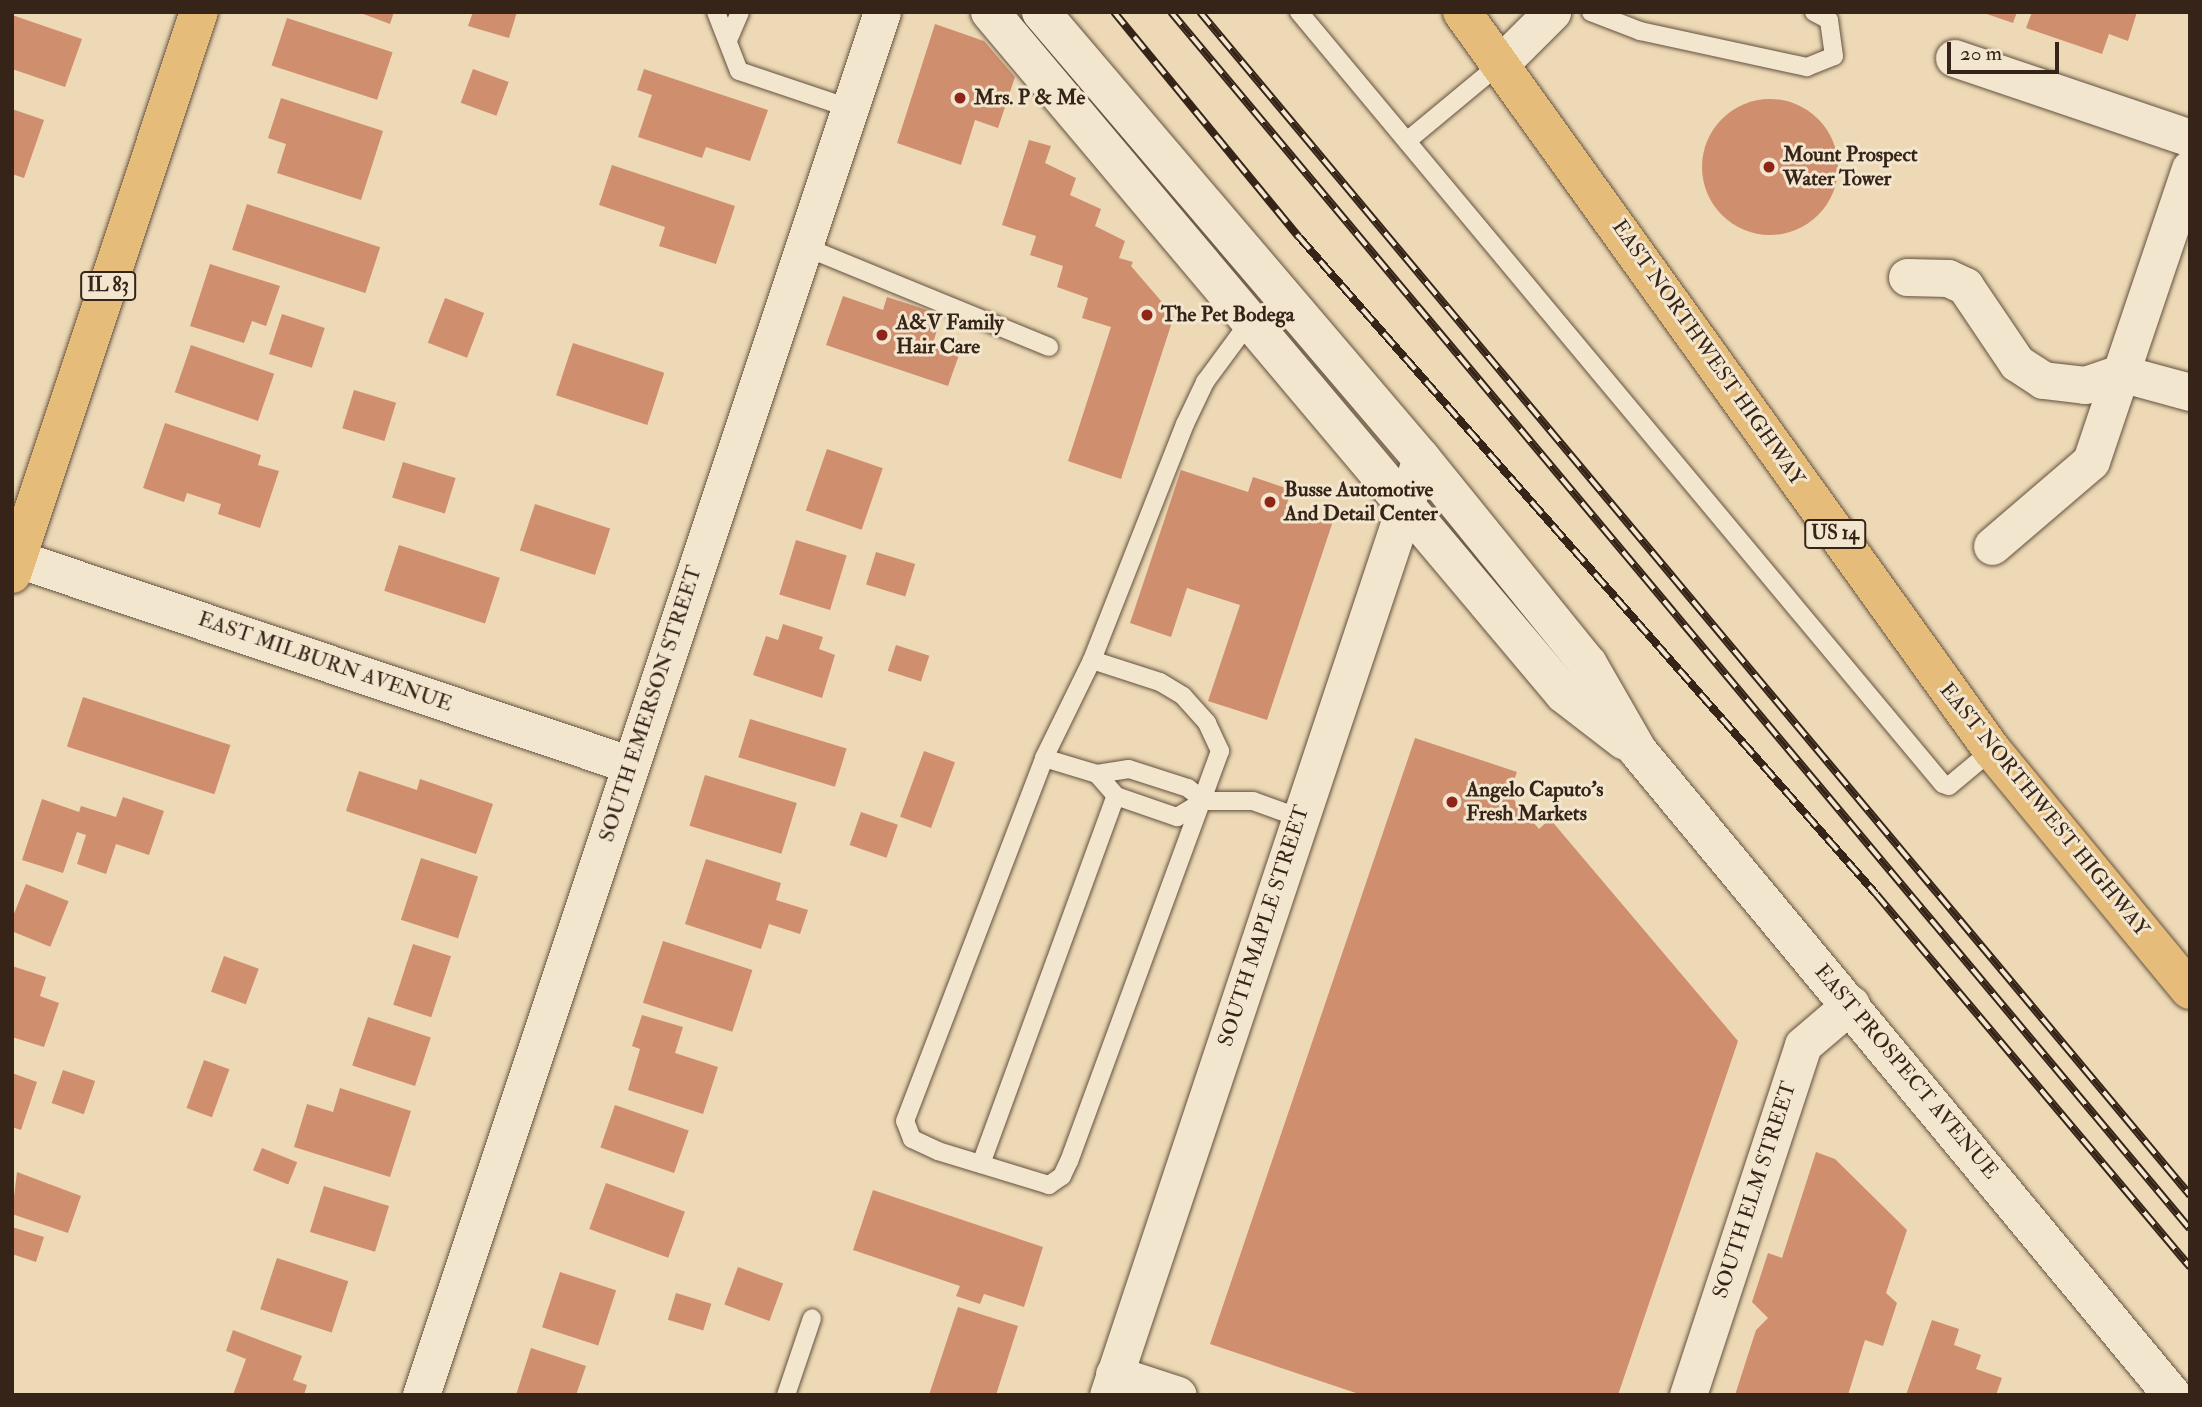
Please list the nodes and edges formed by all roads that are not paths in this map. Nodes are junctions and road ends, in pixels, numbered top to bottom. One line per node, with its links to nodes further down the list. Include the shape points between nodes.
1 (199, 12): 29 (main road, IL 83)
2 (705, 12): 13 (lane)
3 (716, 12): 13 (lane)
4 (740, 12): 13 (lane)
5 (881, 12): 16 (street, SOUTH EMERSON STREET)
6 (990, 12): 22 (street, EAST PROSPECT AVENUE)
7 (1041, 12): 26 (street, EAST PROSPECT AVENUE)
8 (1299, 12): 18 (lane)
9 (1462, 12): 15 (main road, EAST NORTHWEST HIGHWAY / US 14)
10 (1552, 12): 15 (street)
11 (1591, 12): 12 (lane, via 1640,31 1807,67 1835,55 1829,20)
12 (1814, 12)
13 (729, 38): 16 (lane, via 739,71)
14 (1954, 58): 17 (street)
15 (1502, 62): 18 (lane); 31 (main road, EAST NORTHWEST HIGHWAY / US 14)
16 (849, 108): 20 (street, SOUTH EMERSON STREET)
17 (2190, 138)
18 (1407, 141): 31 (lane, via 1943,784 1949,786)
19 (2190, 168): 24 (street)
20 (803, 246): 23 (lane); 34 (street, SOUTH EMERSON STREET)
21 (1908, 277): 24 (street, via 1948,278 1965,286 2017,363 2043,380 2085,385)
22 (1250, 321): 27 (street, EAST PROSPECT AVENUE); 30 (lane, via 1205,382 1185,424)
23 (1049, 347)
24 (2120, 373): 25 (street); 28 (street, via 2091,461)
25 (2190, 392)
26 (1421, 458): 27 (street, SOUTH MAPLE STREET); 32 (street, EAST PROSPECT AVENUE, via 1588,664)
27 (1404, 504): 32 (street, EAST PROSPECT AVENUE, via 1563,694); 38 (street, SOUTH MAPLE STREET)
28 (1992, 546)
29 (14, 563): 34 (street, EAST MILBURN AVENUE)
30 (1092, 660): 33 (lane); 37 (lane, via 1160,682 1183,696 1207,723 1220,751)
31 (1992, 750): 39 (main road, EAST NORTHWEST HIGHWAY / US 14)
32 (1638, 751): 40 (street, EAST PROSPECT AVENUE)
33 (1044, 758): 35 (lane); 41 (lane, via 905,1121 912,1139)
34 (631, 765): 44 (street, SOUTH EMERSON STREET)
35 (1097, 774): 36 (lane); 37 (lane, via 1129,769 1188,788)
36 (1116, 796): 37 (lane, via 1177,817); 41 (lane)
37 (1204, 801): 38 (lane, via 1253,802); 41 (lane, via 1062,1176 1049,1185)
38 (1300, 818): 43 (street, SOUTH MAPLE STREET)
39 (2190, 990)
40 (1851, 1004): 47 (street, SOUTH ELM STREET, via 1803,1045); 48 (street, EAST PROSPECT AVENUE)
41 (981, 1164)
42 (812, 1318): 45 (lane)
43 (1111, 1385): 46 (street)
44 (421, 1395)
45 (786, 1395)
46 (1178, 1395)
47 (1688, 1395)
48 (2172, 1395)

